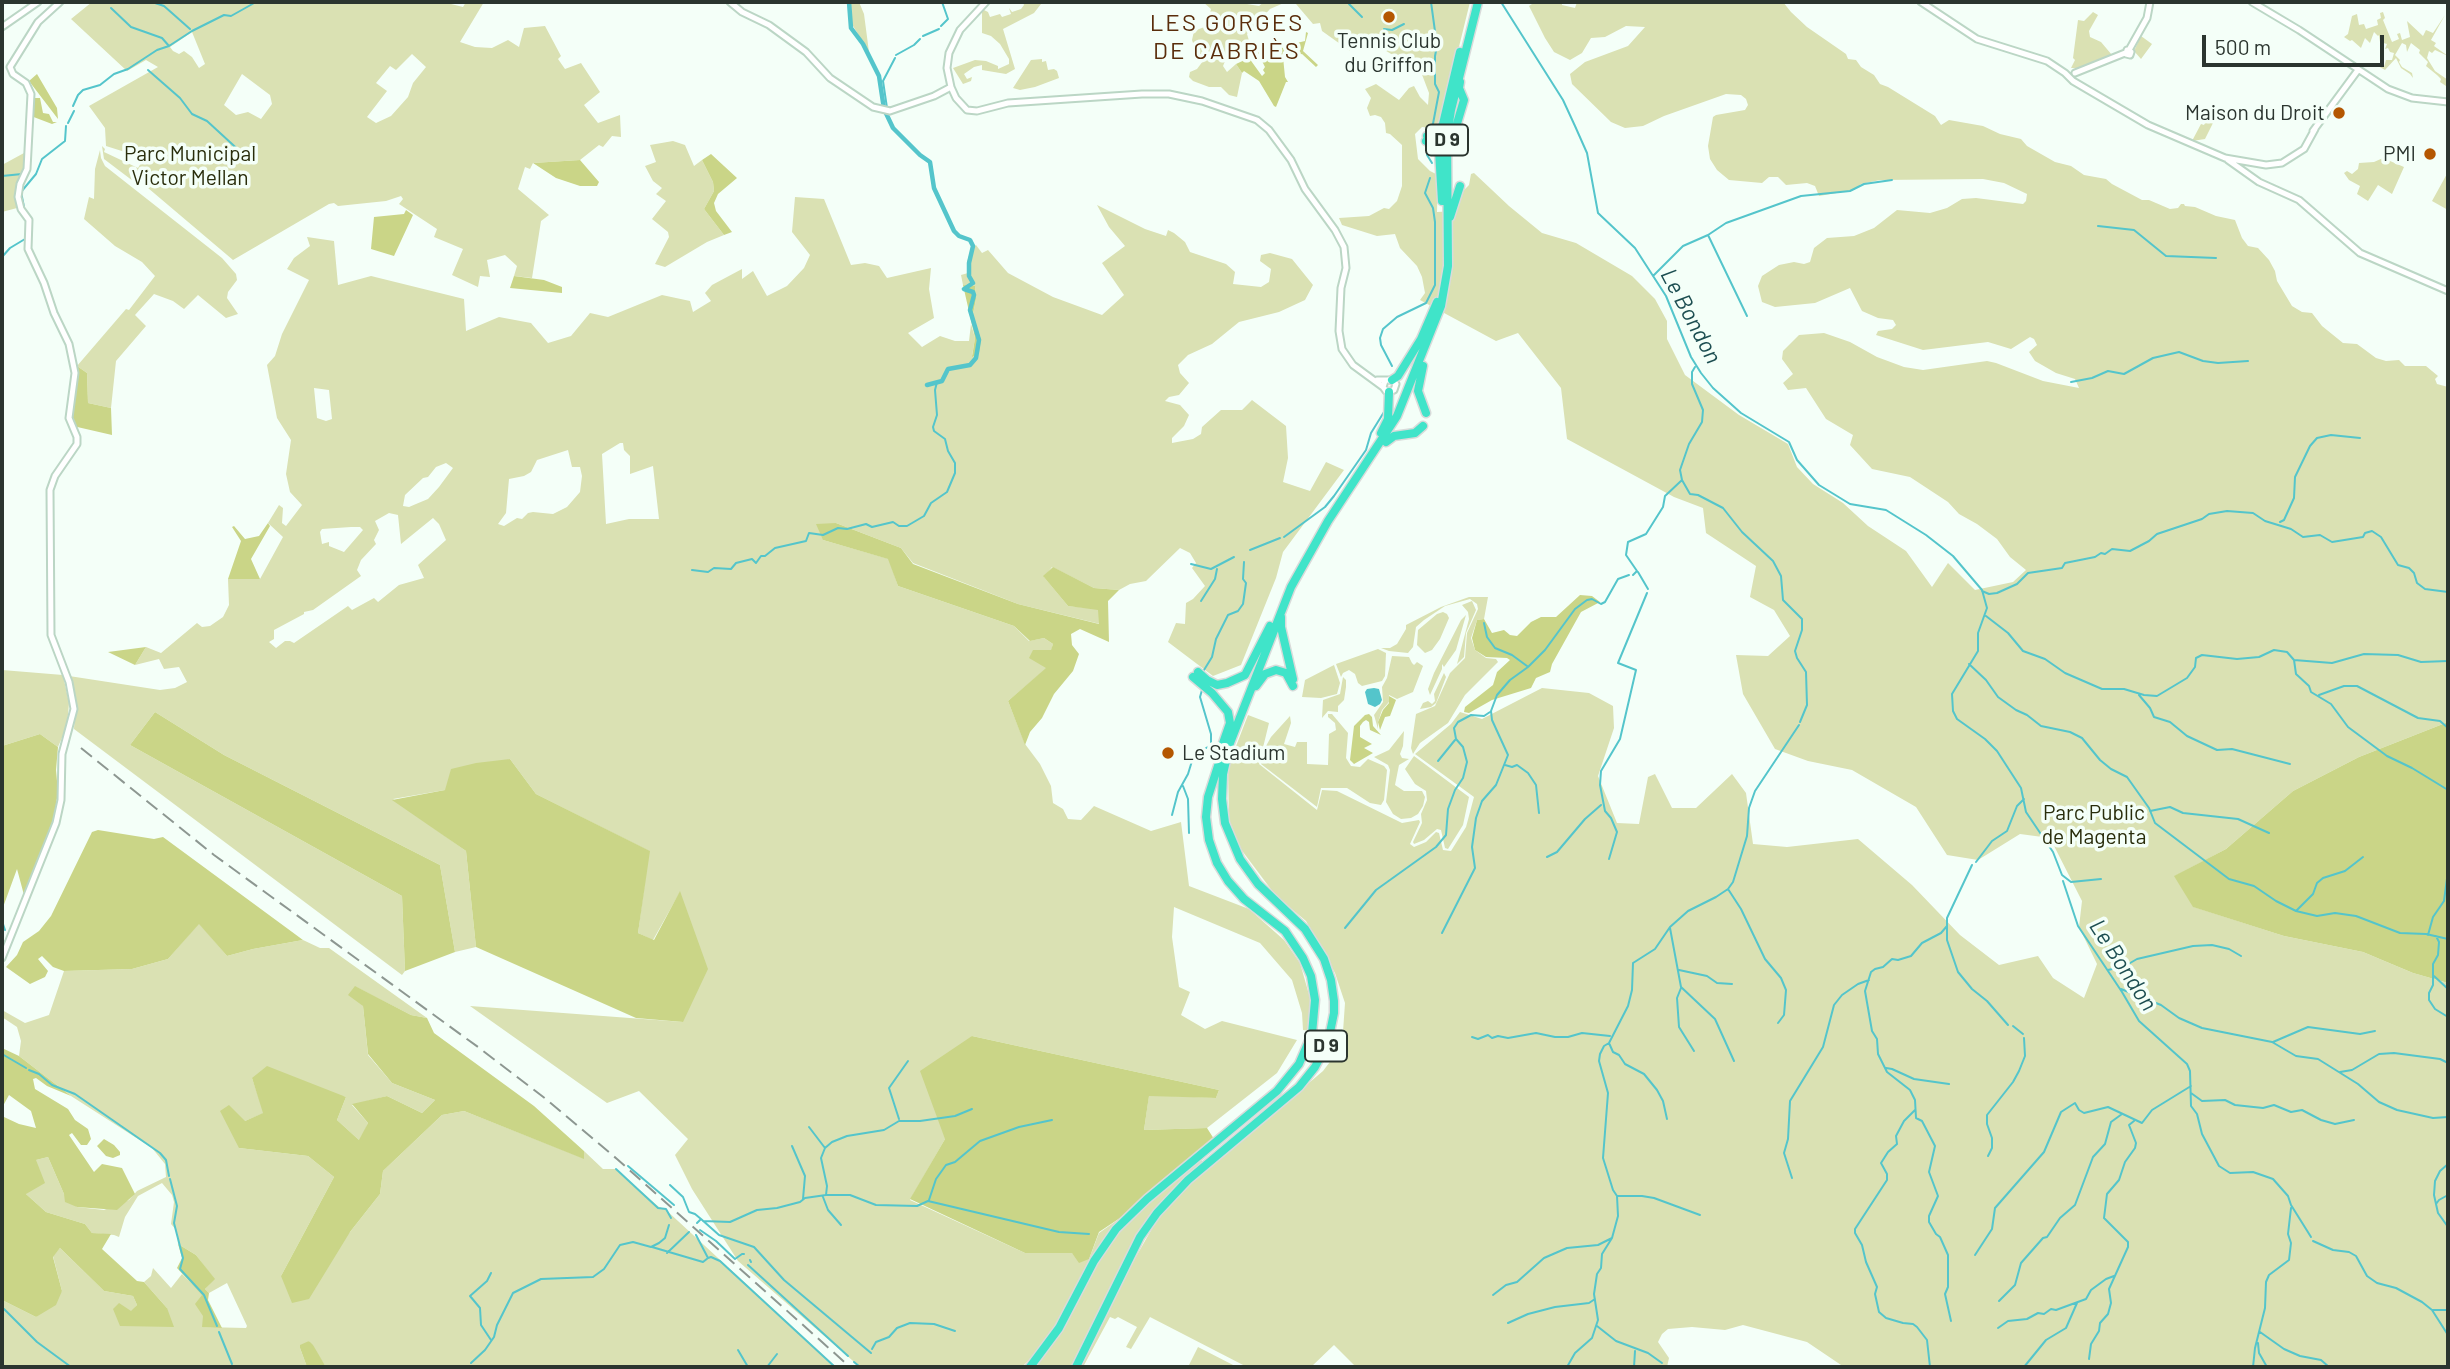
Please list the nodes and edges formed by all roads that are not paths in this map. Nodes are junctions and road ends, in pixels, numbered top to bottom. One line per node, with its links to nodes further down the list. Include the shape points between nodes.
1 (38, 2): 9 (street)
2 (60, 2): 32 (street, via 38,22 10,70 26,83 31,96 27,169 18,189 19,204 29,220 29,253 69,344 75,373 69,418 77,444 50,490 51,635 74,705 60,762 59,810)
3 (730, 2): 13 (street, via 806,52 833,80 873,107 887,111)
4 (986, 2): 13 (street, via 953,40 947,68)
5 (1475, 2): 10 (highway, D 9); 10 (highway, D 9)
6 (1921, 2): 12 (street, via 1977,39 2034,55)
7 (2150, 2): 12 (street, via 2147,18 2127,51)
8 (2252, 2): 11 (street)
9 (2, 27)
10 (1469, 28): 15 (highway, via 1459,86 1465,93 1464,102); 18 (highway, D 9, via 1448,106); 18 (highway, via 1443,124 1427,139 1439,151); 19 (highway, D 9, via 1447,135)
11 (2358, 70): 14 (street, via 2403,96); 16 (street, via 2290,159 2275,165)
12 (2074, 77): 16 (street, via 2086,89 2156,129)
13 (951, 87): 23 (street, via 962,106 974,111 1007,103 1158,93 1202,101 1257,120 1291,160 1342,243 1346,261 1341,288 1342,349 1351,363)
14 (2448, 102)
15 (1456, 127)
16 (2239, 164): 21 (street, via 2245,173 2299,201 2360,253)
17 (1460, 186): 19 (highway, via 1452,207)
18 (1442, 201): 20 (highway, D 9)
19 (1448, 255): 22 (highway, D 9)
20 (1441, 285): 23 (highway, via 1421,339); 26 (highway, D 9, via 1396,410)
21 (2448, 291)
22 (1444, 296): 24 (highway, via 1418,383); 27 (highway, D 9, via 1397,416)
23 (1387, 385): 26 (highway, via 1387,422)
24 (1426, 413)
25 (1423, 426): 27 (highway, via 1389,439)
26 (1359, 468): 29 (highway, D 9, via 1304,553)
27 (1352, 486): 28 (highway, D 9)
28 (1305, 559): 30 (highway, D 9, via 1281,610); 30 (highway, via 1280,621 1293,686 1280,670 1260,679)
29 (1273, 620): 31 (highway, D 9); 31 (highway, via 1245,675 1217,685 1196,675 1230,719)
30 (1225, 762): 34 (highway, D 9, via 1222,799 1233,846 1252,876 1305,929 1322,954 1333,991 1332,1027 1319,1061 1305,1081 1188,1180 1157,1213 1140,1237)
31 (1209, 789): 33 (highway, D 9, via 1206,824 1217,863 1235,890 1284,931 1306,964 1315,1000 1312,1034 1299,1064 1277,1091 1116,1229 1050,1340)
32 (2, 958)
33 (1028, 1367)
34 (1075, 1367)

